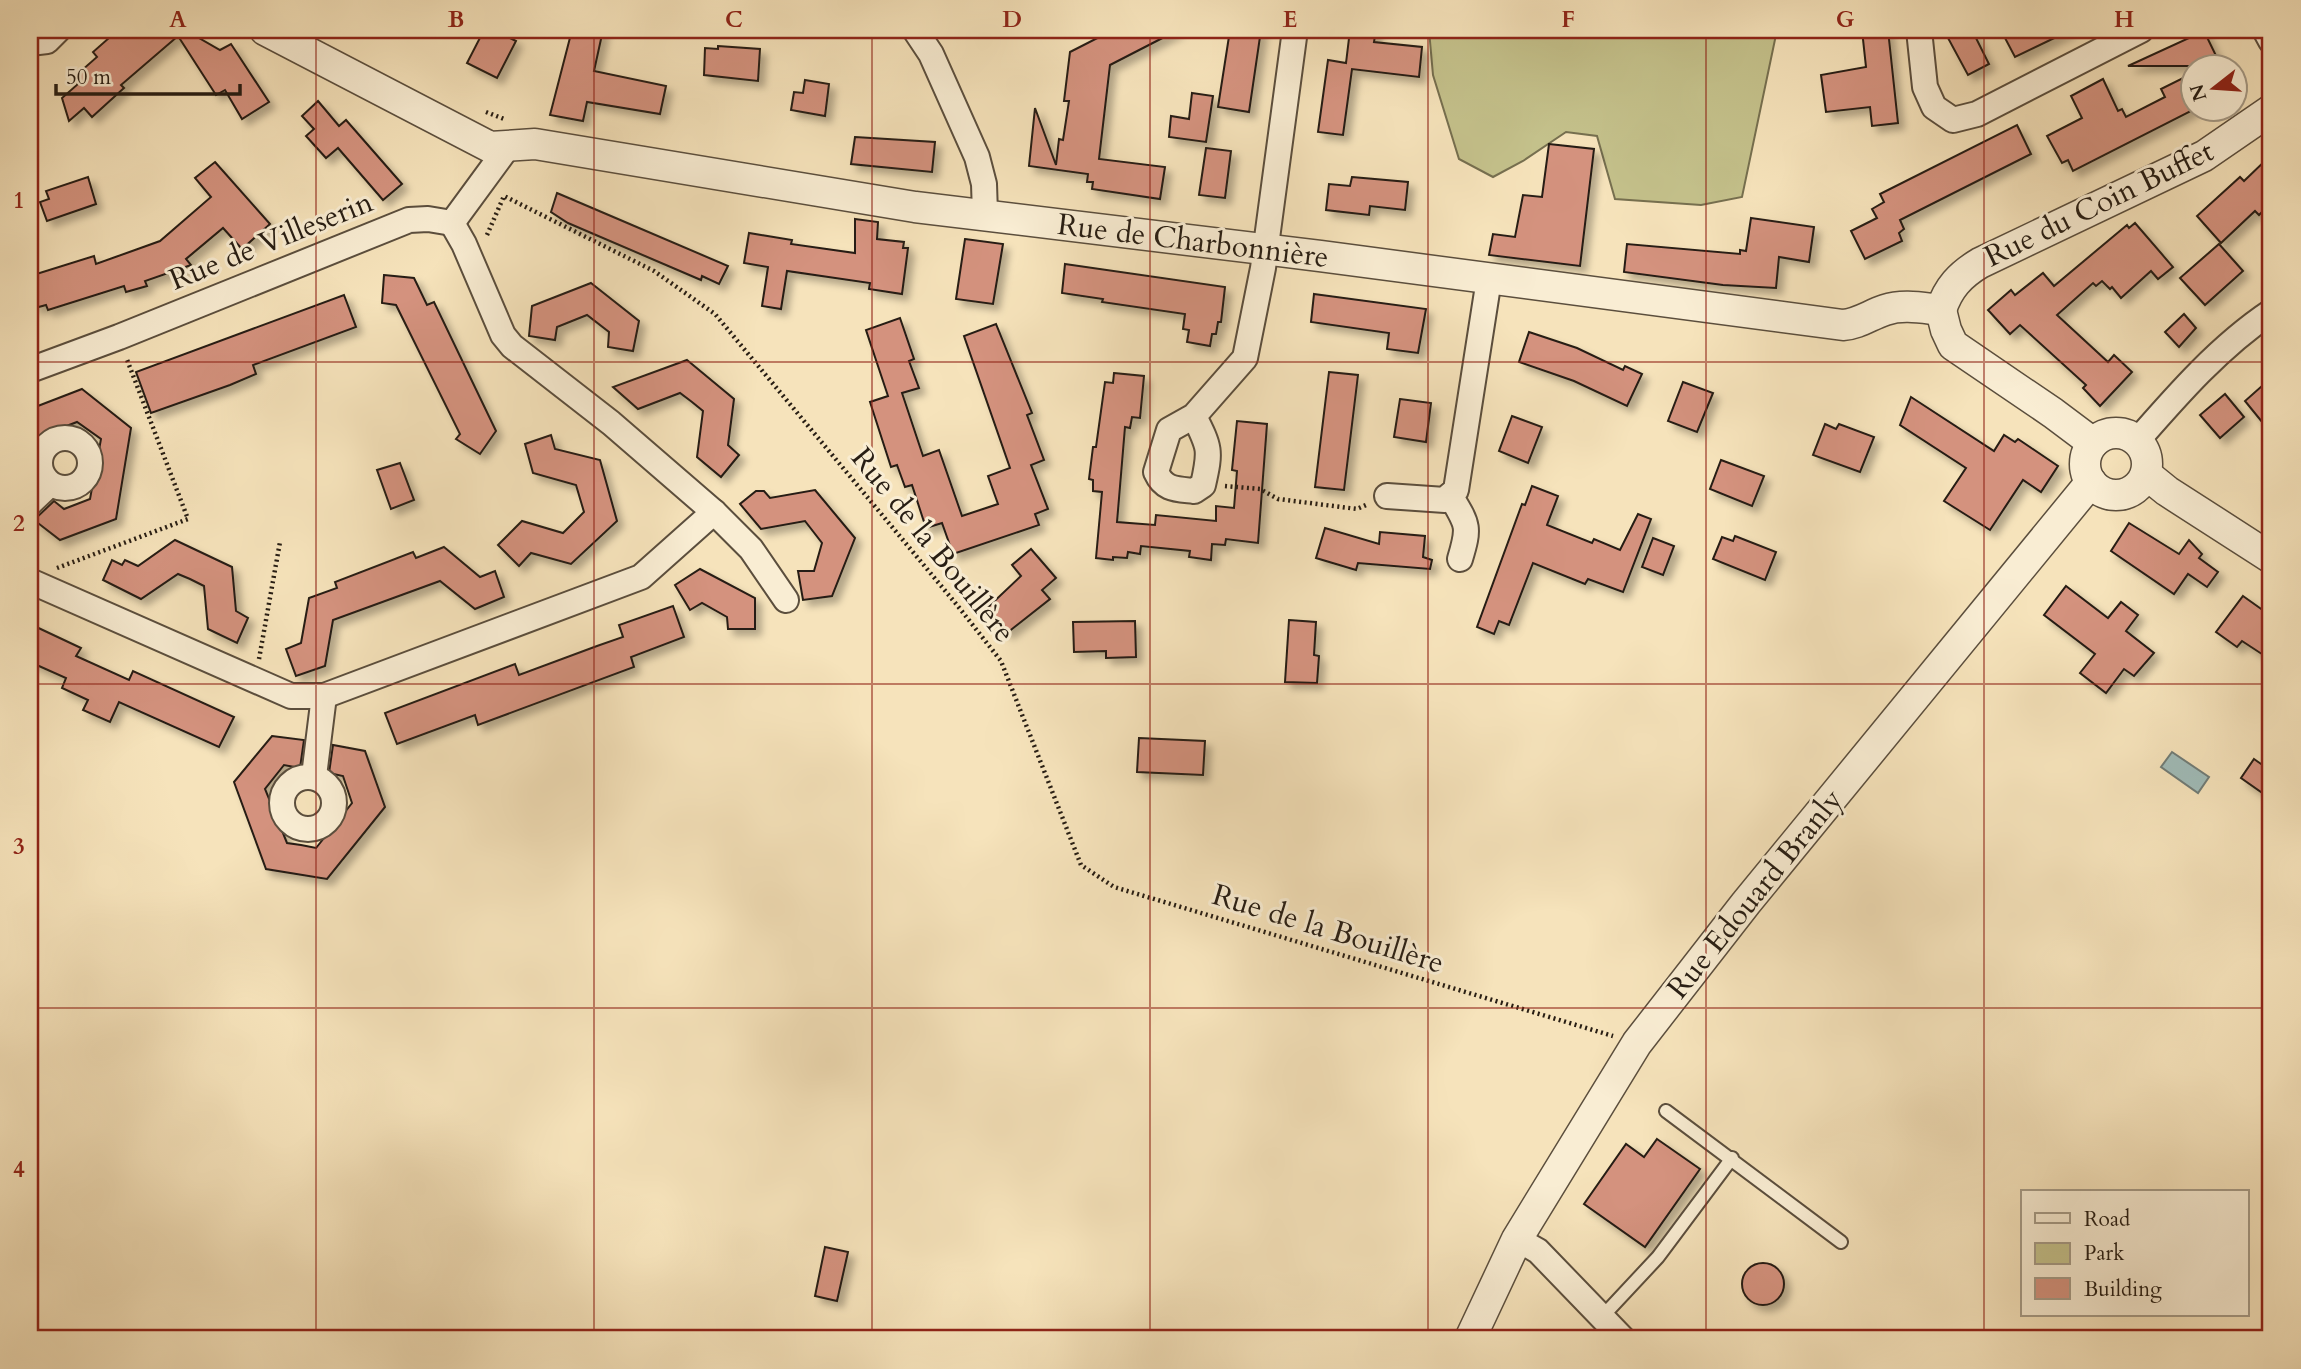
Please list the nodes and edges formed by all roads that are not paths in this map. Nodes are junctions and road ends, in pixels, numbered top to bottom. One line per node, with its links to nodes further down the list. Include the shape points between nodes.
1 (58, 30): 9 (street, via 47,41)
2 (265, 30): 11 (street, Rue de Charbonnière, via 490,148)
3 (915, 30): 12 (street, via 931,54 977,157)
4 (1295, 30): 14 (street)
5 (1919, 30): 6 (street, via 1925,87 1934,107 1953,120 1977,114)
6 (2141, 30)
7 (2265, 30): 8 (street)
8 (2271, 41)
9 (30, 43)
10 (2271, 110): 16 (street, Rue du Coin Buffet, via 2204,156 1980,262 1954,284)
11 (507, 148): 12 (street, Rue de Charbonnière, via 536,144 902,205); 13 (street)
12 (985, 214): 14 (street, Rue de Charbonnière)
13 (453, 223): 18 (street, Rue de Villeserin, via 409,220); 28 (street, via 496,325 508,341)
14 (1265, 250): 15 (street, Rue de Charbonnière); 19 (street, via 1245,358)
15 (1489, 279): 16 (street, Rue de Charbonnière, via 1843,325 1905,307); 25 (street, via 1456,489)
16 (1941, 310): 21 (street, via 1953,345)
17 (2271, 312): 20 (street, via 2242,331)
18 (30, 370)
19 (1194, 416): 19 (street, via 1168,430 1156,472 1167,488 1194,491 1203,485 1210,453)
20 (2137, 441): 21 (street, via 2120,433); 22 (street, via 2146,456)
21 (2093, 443): 23 (street, via 2085,462)
22 (2146, 474): 23 (street, via 2135,490 2116,496 2097,490); 29 (street)
23 (2091, 482): 37 (street, Rue Edouard Branly, via 1804,831 1637,1043)
24 (50, 484): 27 (street)
25 (1450, 495): 26 (street, via 1445,500); 30 (street, via 1468,533)
26 (1387, 496)
27 (30, 503)
28 (714, 512): 32 (street, via 751,549); 33 (street, via 641,576)
29 (2271, 558)
30 (1460, 559)
31 (30, 580): 33 (street, via 291,696)
32 (786, 600)
33 (324, 696): 34 (street)
34 (314, 776)
35 (1666, 1111): 36 (lane)
36 (1732, 1158): 38 (lane); 39 (lane, via 1658,1257)
37 (1517, 1239): 39 (street, via 1538,1251); 40 (street, Rue Edouard Branly)
38 (1841, 1242)
39 (1602, 1317): 41 (street)
40 (1470, 1339)
41 (1623, 1339)

